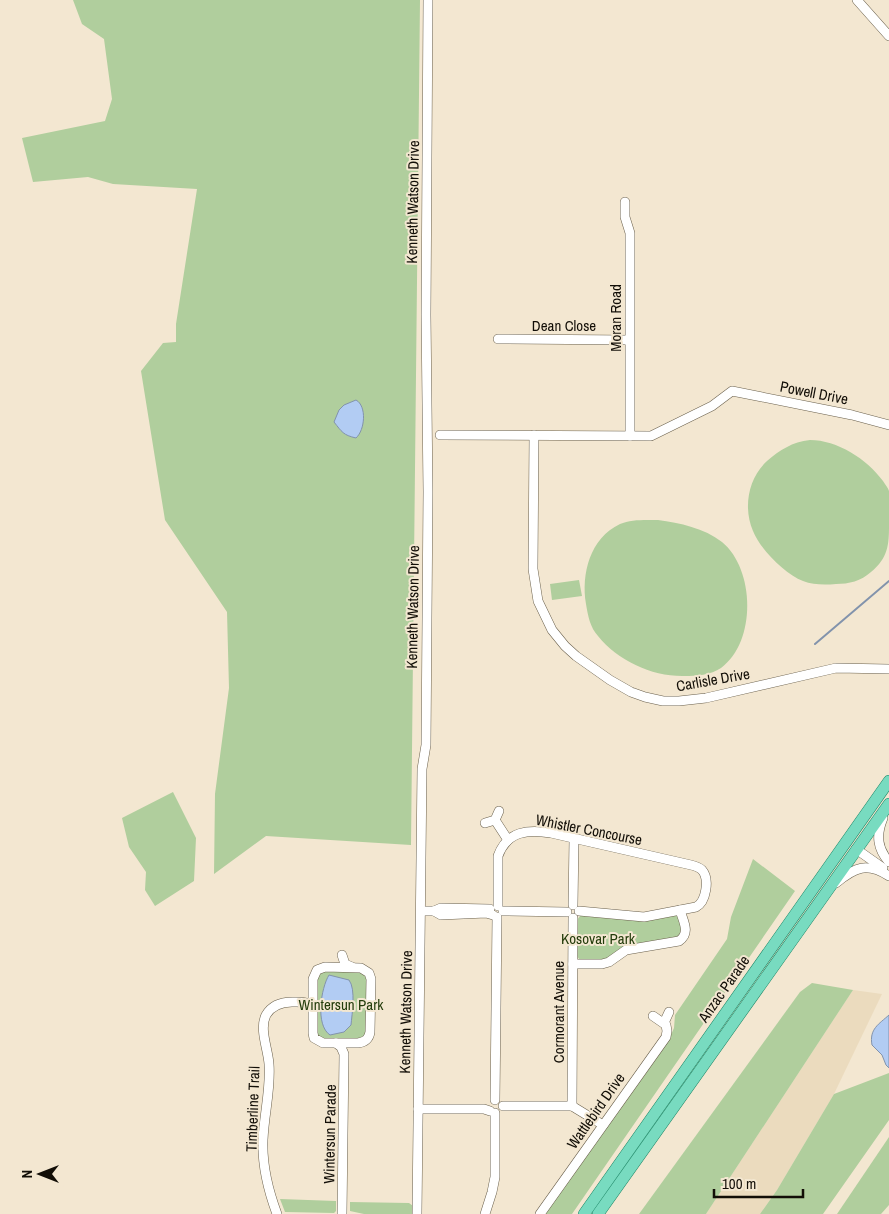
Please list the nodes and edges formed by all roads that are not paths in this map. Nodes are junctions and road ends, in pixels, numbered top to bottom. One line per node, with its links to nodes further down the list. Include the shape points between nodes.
1 (428, 0): 29 (street, Kenneth Watson Drive, via 428,492)
2 (857, 0): 3 (street)
3 (889, 36)
4 (625, 202): 6 (street, Moran Road, via 630,233)
5 (498, 339): 6 (street, Dean Close)
6 (630, 340): 12 (street, Moran Road)
7 (876, 422): 8 (street, Powell Drive); 9 (street); 12 (street, Powell Drive, via 852,414 732,391 712,406 659,433)
8 (889, 425)
9 (889, 433)
10 (440, 435): 11 (street)
11 (534, 435): 12 (street); 13 (street, Carlisle Drive, via 533,569 538,601 551,628 565,646 610,680 645,697 679,701 706,698 838,668)
12 (630, 436)
13 (889, 670)
14 (889, 781): 21 (main road, Anzac Parade)
15 (889, 804): 22 (main road, Anzac Parade); 23 (street, via 879,826 878,839 880,850)
16 (499, 811): 17 (street)
17 (495, 820): 18 (street); 20 (street)
18 (485, 823)
19 (574, 839): 20 (street, Whistler Concourse, via 537,830 515,834); 27 (street, Whistler Concourse, via 698,867 705,876 703,901 696,907); 30 (street, Cormorant Avenue)
20 (508, 840): 28 (street, via 498,856)
21 (848, 840): 22 (main road); 50 (main road, Anzac Parade)
22 (858, 847): 24 (street); 25 (street); 26 (main road, Anzac Parade)
23 (889, 862)
24 (889, 867)
25 (889, 875): 26 (street, via 875,869 859,868)
26 (827, 892): 51 (main road, Anzac Parade)
27 (680, 910): 30 (street, via 644,917); 31 (street, via 686,930 680,940 626,950 602,964)
28 (497, 911): 29 (street, via 441,915 434,911); 30 (street); 43 (street)
29 (421, 912): 41 (street, Kenneth Watson Drive)
30 (573, 912): 31 (street, Cormorant Avenue)
31 (574, 964): 42 (street, Cormorant Avenue)
32 (313, 994): 33 (street); 34 (street); 39 (street, via 313,978 320,968 367,970 370,979 369,1035 364,1042)
33 (303, 1002): 34 (street); 45 (street, Timberline Trail, via 276,1005 266,1015 264,1024 269,1076 263,1151 267,1182)
34 (313, 1008): 38 (street, via 314,1038 321,1043)
35 (669, 1012): 37 (street, Wattlebird Drive)
36 (653, 1016): 37 (street)
37 (664, 1022): 44 (street, Wattlebird Drive, via 666,1037)
38 (336, 1043): 39 (street); 40 (street)
39 (353, 1044): 40 (street, via 346,1048)
40 (344, 1054): 46 (street, Wintersun Parade)
41 (418, 1106): 43 (street); 47 (street, Kenneth Watson Drive)
42 (572, 1106): 43 (street, via 503,1106 500,1101); 44 (street)
43 (493, 1107): 48 (street, via 495,1177)
44 (603, 1126): 49 (street, Wattlebird Drive)
45 (277, 1214)
46 (342, 1214)
47 (417, 1214)
48 (485, 1214)
49 (540, 1214)
50 (584, 1214)
51 (598, 1214)

